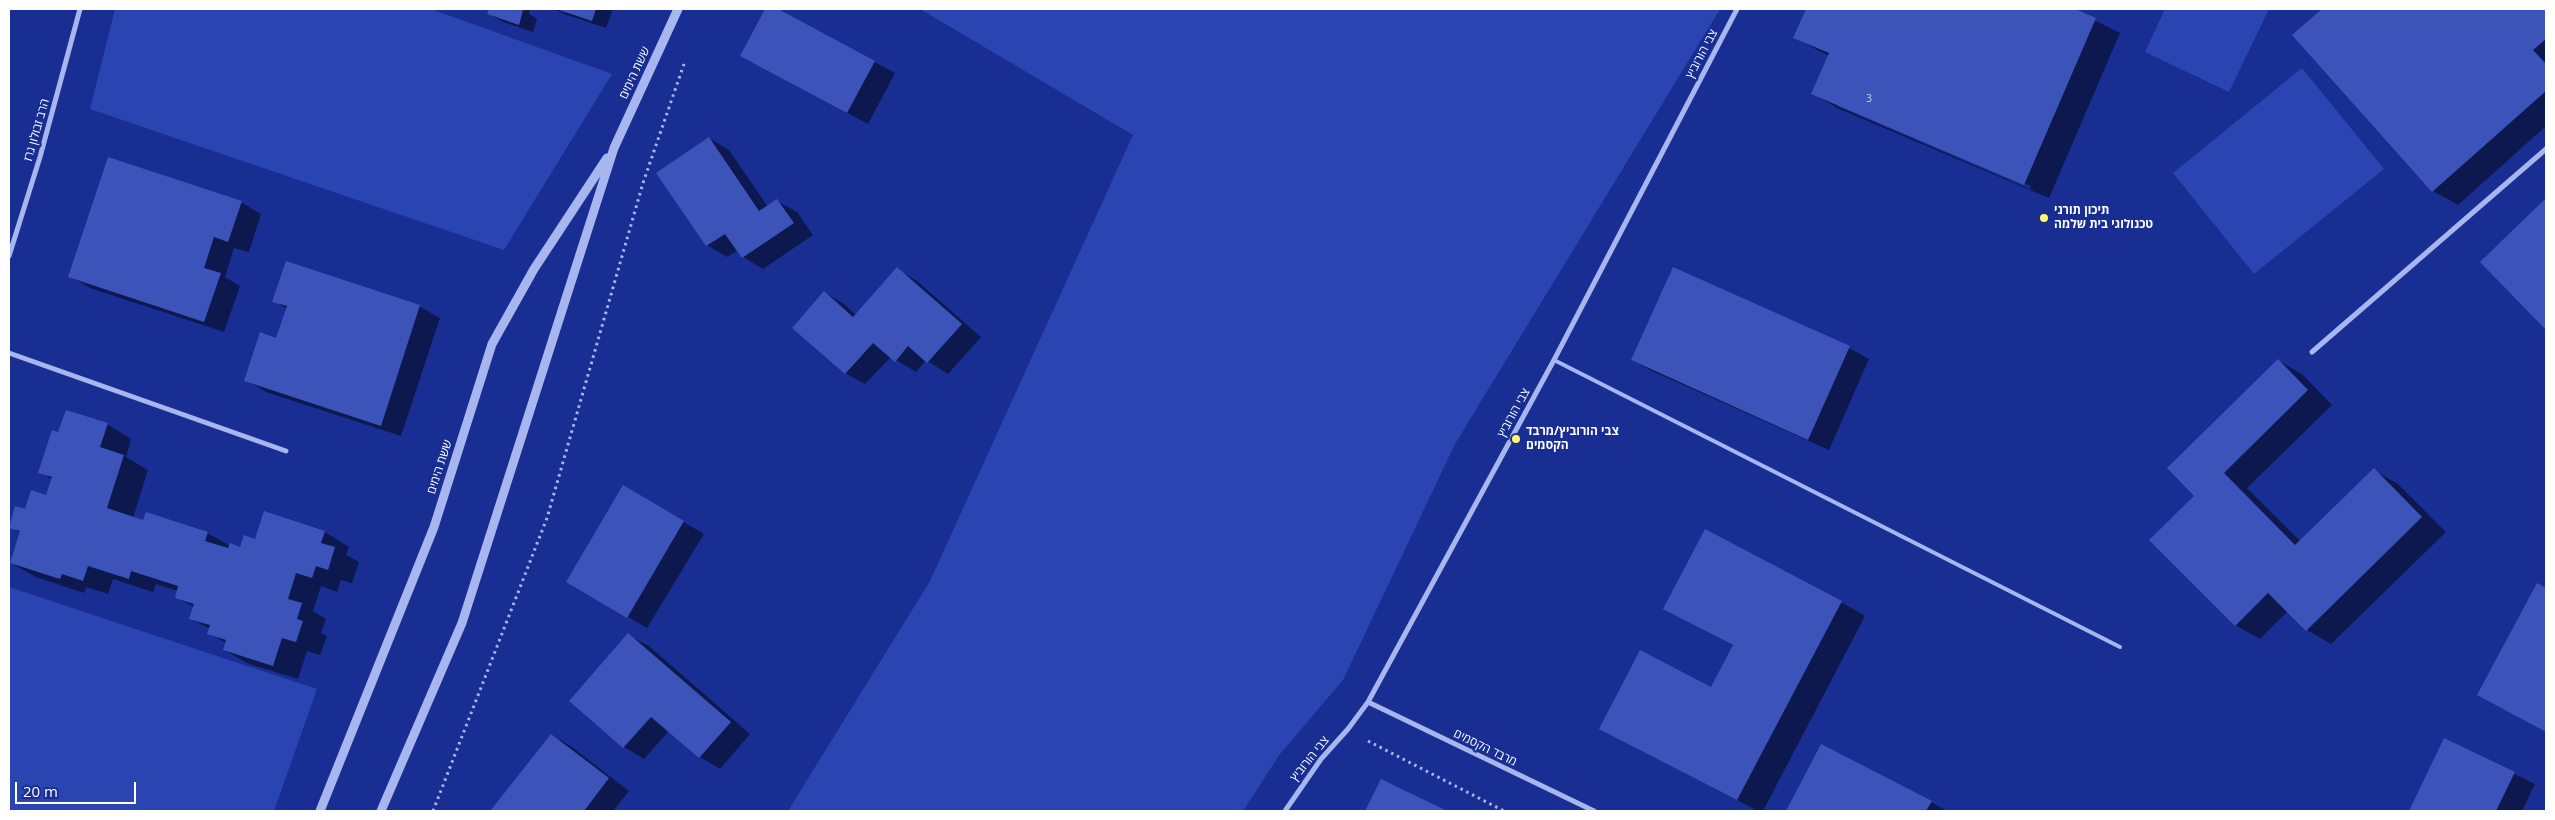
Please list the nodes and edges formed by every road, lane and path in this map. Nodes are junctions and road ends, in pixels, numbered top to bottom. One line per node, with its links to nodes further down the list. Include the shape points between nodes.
1 (80, 9): 7 (street, הרב זבולון גרז)
2 (678, 9): 5 (street, ששת הימים)
3 (1737, 9): 10 (street, צבי הורוביץ)
4 (687, 55): 17 (path, via 643,183 547,518)
5 (614, 148): 15 (street, ששת הימים, via 529,277 492,344 434,527); 16 (street, ששת הימים, via 462,624)
6 (2546, 149): 8 (street)
7 (9, 256)
8 (2312, 352)
9 (9, 353): 11 (street)
10 (1554, 360): 12 (lane); 13 (street, צבי הורוביץ)
11 (286, 451)
12 (2120, 647)
13 (1368, 702): 14 (street, צבי הורוביץ); 20 (street, מרבד הקסמים)
14 (1348, 729): 18 (street, צבי הורוביץ, via 1321,759); 19 (path, via 1385,752)
15 (320, 811)
16 (381, 811)
17 (433, 811)
18 (1284, 811)
19 (1504, 811)
20 (1594, 811)

